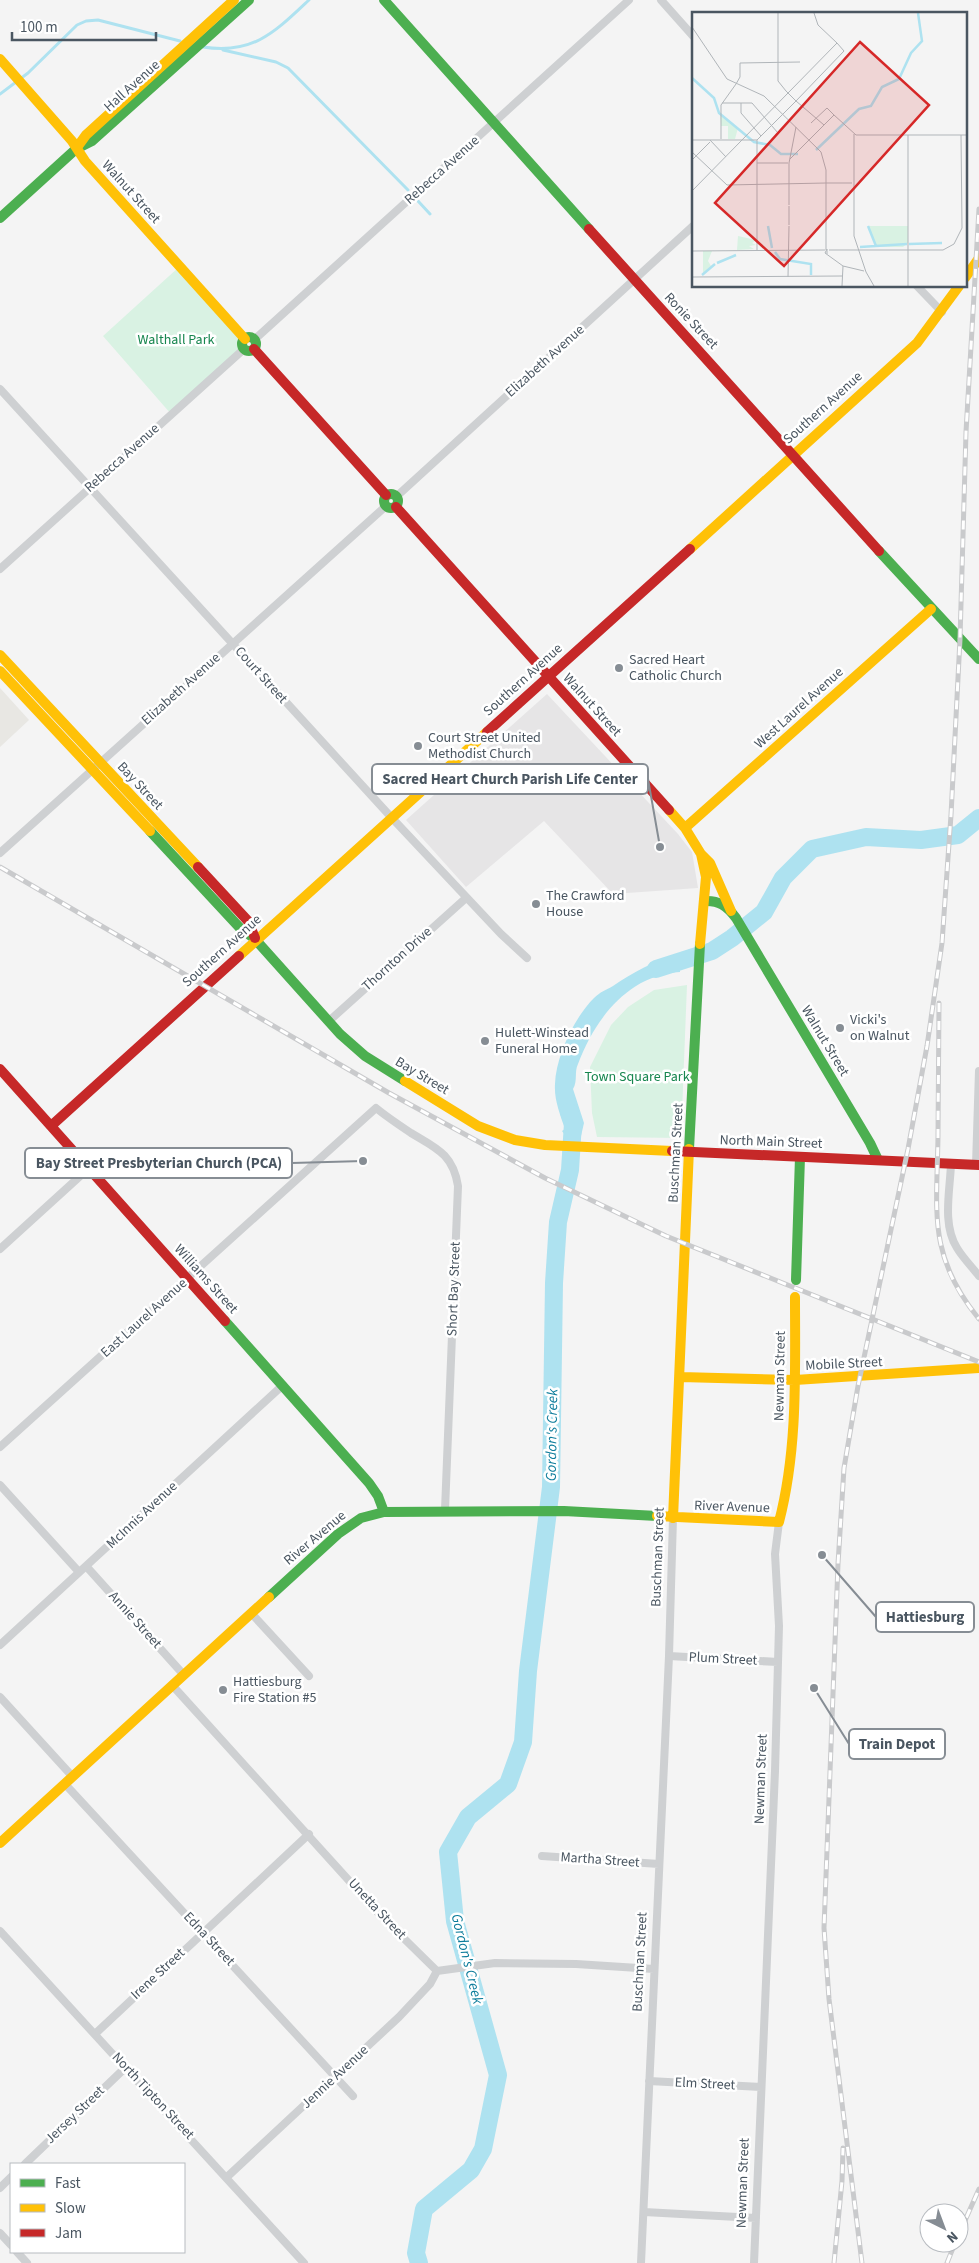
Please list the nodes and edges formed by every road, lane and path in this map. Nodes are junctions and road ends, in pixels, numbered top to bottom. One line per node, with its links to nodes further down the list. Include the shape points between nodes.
1 (234, 0): 9 (street, Hall Avenue, via 86,135)
2 (249, 0): 9 (street, Hall Avenue, via 92,141)
3 (384, 0): 8 (street, Ronie Street)
4 (629, 0): 8 (street, Rebecca Avenue)
5 (661, 0): 6 (street)
6 (692, 35)
7 (0, 59): 9 (street, Walnut Street)
8 (494, 122): 14 (street, Ronie Street); 18 (street, Rebecca Avenue)
9 (76, 150): 10 (street, Hall Avenue); 18 (street, Walnut Street)
10 (0, 218)
11 (692, 227): 14 (street, Elizabeth Avenue)
12 (978, 259): 13 (street)
13 (966, 277)
14 (634, 279): 20 (street, Ronie Street); 22 (street, Elizabeth Avenue)
15 (919, 288): 17 (street)
16 (959, 288): 17 (street, Southern Avenue)
17 (942, 312): 20 (street, Southern Avenue, via 917,342)
18 (249, 344): 21 (street, Rebecca Avenue); 22 (street, Walnut Street)
19 (0, 388): 21 (street, Court Street)
20 (792, 454): 24 (street, Ronie Street); 29 (street, Southern Avenue)
21 (90, 487): 23 (street, Rebecca Avenue); 25 (street, Court Street)
22 (391, 501): 25 (street, Elizabeth Avenue); 29 (street, Walnut Street)
23 (0, 569)
24 (931, 609): 27 (street, Ronie Street); 32 (street, West Laurel Avenue)
25 (232, 643): 30 (street, Elizabeth Avenue); 31 (street, Court Street)
26 (0, 655): 30 (street, Bay Street)
27 (979, 659)
28 (0, 671): 30 (street, Bay Street)
29 (548, 676): 31 (street, Southern Avenue); 32 (street, Walnut Street)
30 (95, 767): 33 (street, Elizabeth Avenue); 38 (street, Bay Street, via 248,921)
31 (391, 817): 35 (street, Court Street); 38 (street, Southern Avenue)
32 (685, 828): 34 (street, Walnut Street)
33 (0, 853)
34 (700, 854): 36 (street, Buschman Street, via 706,877); 37 (street, Walnut Street, via 714,870)
35 (466, 898): 39 (street, Court Street); 40 (street, Thornton Drive)
36 (704, 901): 37 (street, via 717,900); 46 (street, Buschman Street)
37 (733, 914): 48 (street, Walnut Street)
38 (255, 939): 40 (street, Bay Street); 44 (street, Southern Avenue)
39 (527, 958)
40 (328, 1021): 45 (street, Bay Street, via 364,1056 478,1126 515,1140)
41 (0, 1069): 44 (street, Williams Street)
42 (979, 1071): 50 (street)
43 (376, 1108): 54 (street, East Laurel Avenue); 63 (street, Short Bay Street, via 442,1152 452,1164 457,1178)
44 (51, 1126): 51 (street, Williams Street)
45 (562, 1146): 46 (street, North Main Street)
46 (689, 1153): 47 (street, North Main Street); 58 (street, Buschman Street)
47 (800, 1157): 48 (street, North Main Street); 55 (street)
48 (878, 1160): 49 (street, North Main Street)
49 (951, 1164): 50 (street, North Main Street); 53 (street, via 950,1229 958,1250)
50 (978, 1165)
51 (89, 1168): 52 (street); 54 (street, Williams Street)
52 (0, 1249)
53 (979, 1276)
54 (187, 1280): 60 (street, Williams Street); 61 (street, East Laurel Avenue)
55 (796, 1280)
56 (795, 1298): 59 (street, Newman Street)
57 (979, 1368): 59 (street, Mobile Street)
58 (681, 1377): 59 (street, Mobile Street); 65 (street, Buschman Street)
59 (794, 1380): 66 (street, Newman Street, via 790,1480)
60 (283, 1386): 64 (street, Williams Street, via 369,1482); 67 (street, McInnis Avenue)
61 (0, 1447)
62 (0, 1485): 68 (street)
63 (445, 1510): 64 (street, River Avenue); 65 (street, River Avenue, via 564,1511)
64 (384, 1512): 69 (street, River Avenue, via 366,1516 348,1526)
65 (673, 1518): 66 (street, River Avenue); 71 (street, Buschman Street)
66 (779, 1522): 72 (street, Newman Street, via 775,1554)
67 (86, 1566): 68 (street, McInnis Avenue); 73 (street, Annie Street)
68 (79, 1572): 70 (street, McInnis Avenue)
69 (251, 1613): 73 (street, River Avenue); 74 (street)
70 (0, 1645)
71 (669, 1656): 72 (street, Plum Street); 81 (street, Buschman Street)
72 (778, 1662): 90 (street, Newman Street)
73 (183, 1674): 75 (street, River Avenue)
74 (309, 1676)
75 (172, 1685): 77 (street, River Avenue); 78 (street, Unetta Street)
76 (0, 1697): 77 (street, Edna Street)
77 (68, 1780): 79 (street, River Avenue); 83 (street, Edna Street)
78 (309, 1834): 83 (street, Irene Street); 85 (street, Unetta Street, via 381,1916)
79 (0, 1843)
80 (542, 1856): 81 (street, Martha Street)
81 (659, 1864): 84 (street, Buschman Street)
82 (0, 1931): 86 (street, North Tipton Street)
83 (203, 1932): 86 (street, Irene Street); 88 (street, Edna Street)
84 (654, 1969): 85 (street, via 495,1963); 89 (street, Buschman Street)
85 (437, 1971): 88 (street, Jennie Avenue, via 430,1984 399,2017)
86 (95, 2034): 87 (street, North Tipton Street)
87 (126, 2067): 92 (street, Jersey Street); 93 (street, North Tipton Street)
88 (335, 2077): 91 (street, Edna Street); 93 (street, Jennie Avenue)
89 (649, 2080): 90 (street, Elm Street); 96 (street, Buschman Street)
90 (761, 2087): 97 (street, Newman Street)
91 (353, 2096)
92 (26, 2163)
93 (227, 2176): 102 (street, North Tipton Street)
94 (10, 2178): 95 (street)
95 (0, 2188)
96 (644, 2212): 97 (street); 103 (street, Buschman Street)
97 (756, 2218): 104 (street, Newman Street)
98 (0, 2233): 99 (street)
99 (10, 2244)
100 (18, 2253): 101 (street)
101 (28, 2263)
102 (304, 2263)
103 (641, 2263)
104 (754, 2263)

